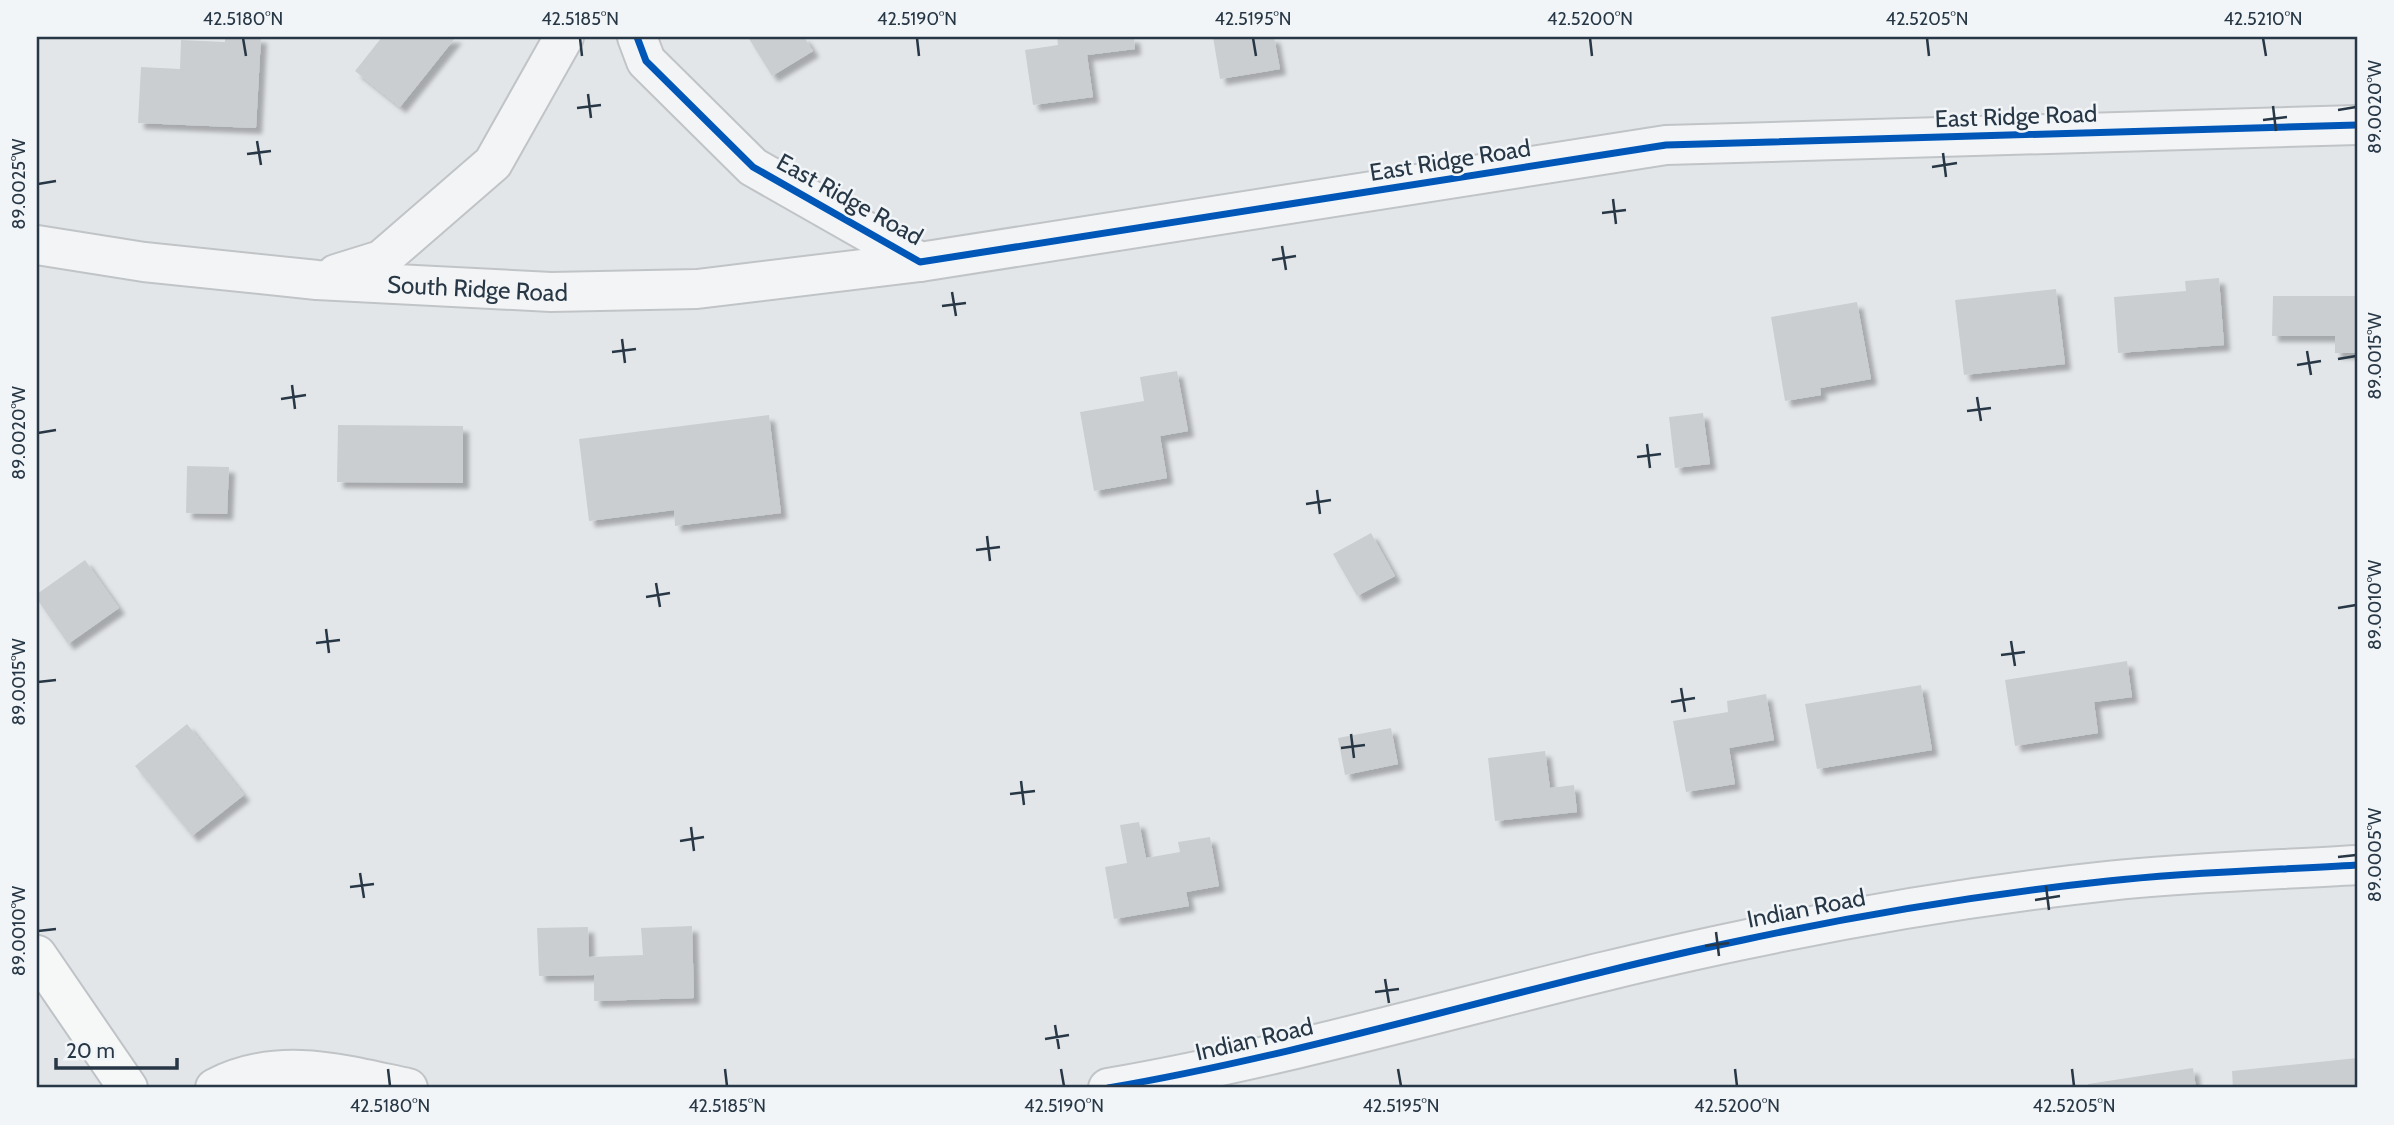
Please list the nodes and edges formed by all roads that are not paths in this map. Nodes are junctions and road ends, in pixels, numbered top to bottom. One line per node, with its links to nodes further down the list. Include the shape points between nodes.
1 (564, 37): 6 (street, via 493,163 381,260)
2 (637, 37): 5 (street, East Ridge Road, via 646,61 753,167)
3 (2357, 125): 5 (street, East Ridge Road, via 1666,145)
4 (37, 245): 6 (street, South Ridge Road, via 144,262)
5 (920, 262): 6 (street, South Ridge Road, via 696,289 551,292)
6 (317, 280)
7 (2357, 865): 12 (street, Indian Road, via 2111,880 1924,905 1742,940 1197,1073)
8 (37, 955): 9 (main road)
9 (128, 1088)
10 (215, 1088): 11 (street, via 237,1077 284,1068)
11 (408, 1088)
12 (1108, 1088)

